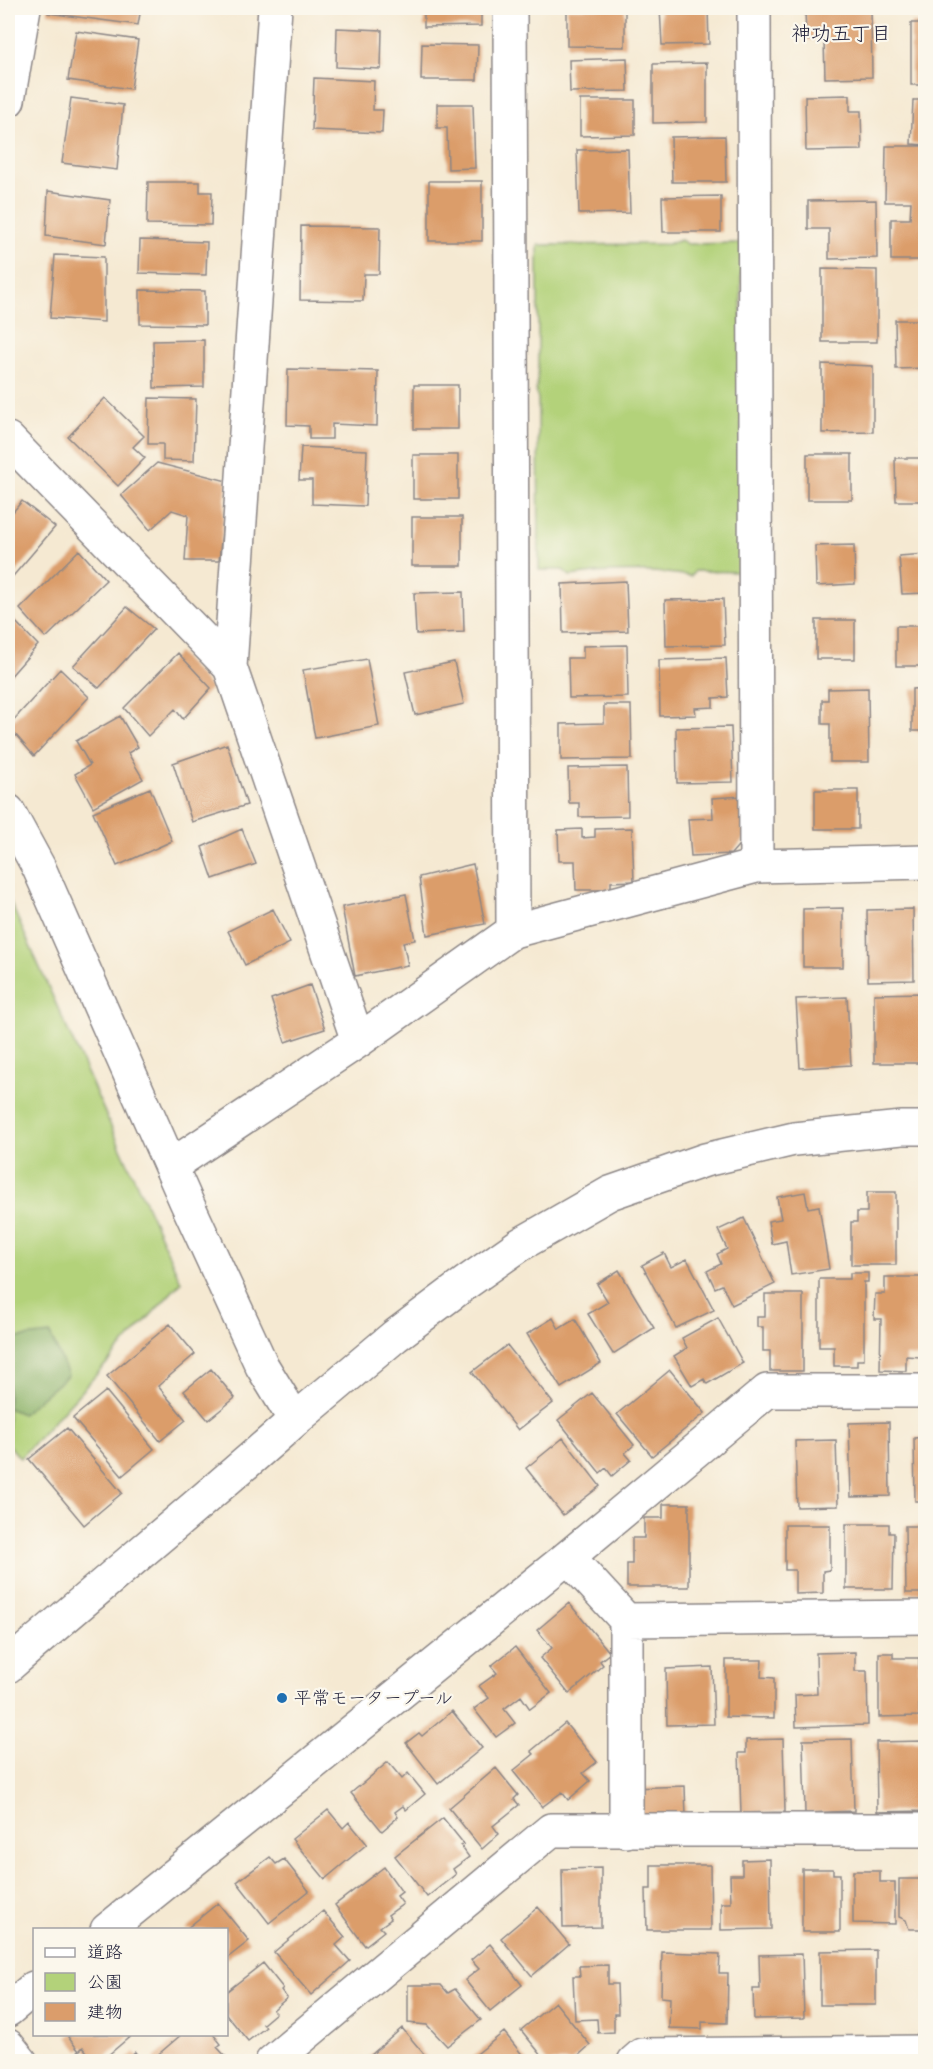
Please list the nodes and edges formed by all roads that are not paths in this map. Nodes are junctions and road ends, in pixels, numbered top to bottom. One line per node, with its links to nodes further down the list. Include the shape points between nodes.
1 (24, 8): 5 (street)
2 (275, 8): 7 (street)
3 (510, 8): 11 (street)
4 (754, 8): 10 (street)
5 (8, 100)
6 (8, 439): 7 (street)
7 (230, 667): 12 (street)
8 (8, 811): 14 (street, via 39,868)
9 (926, 862): 10 (street)
10 (756, 866): 11 (street)
11 (513, 931): 12 (street)
12 (358, 1041): 14 (street)
13 (926, 1128): 16 (street, via 794,1139 705,1160 610,1193 521,1244 466,1282)
14 (171, 1166): 16 (street, via 261,1366)
15 (926, 1390): 17 (street, via 767,1391)
16 (295, 1420): 20 (street)
17 (568, 1557): 19 (street); 23 (street)
18 (926, 1617): 19 (street)
19 (626, 1620): 22 (street)
20 (8, 1666)
21 (926, 1830): 22 (street)
22 (626, 1831): 29 (street, via 551,1830)
23 (108, 1928)
24 (33, 1989): 25 (street)
25 (8, 2010)
26 (8, 2046): 28 (street)
27 (926, 2052): 30 (street, via 642,2055)
28 (21, 2061)
29 (272, 2061)
30 (634, 2061)

